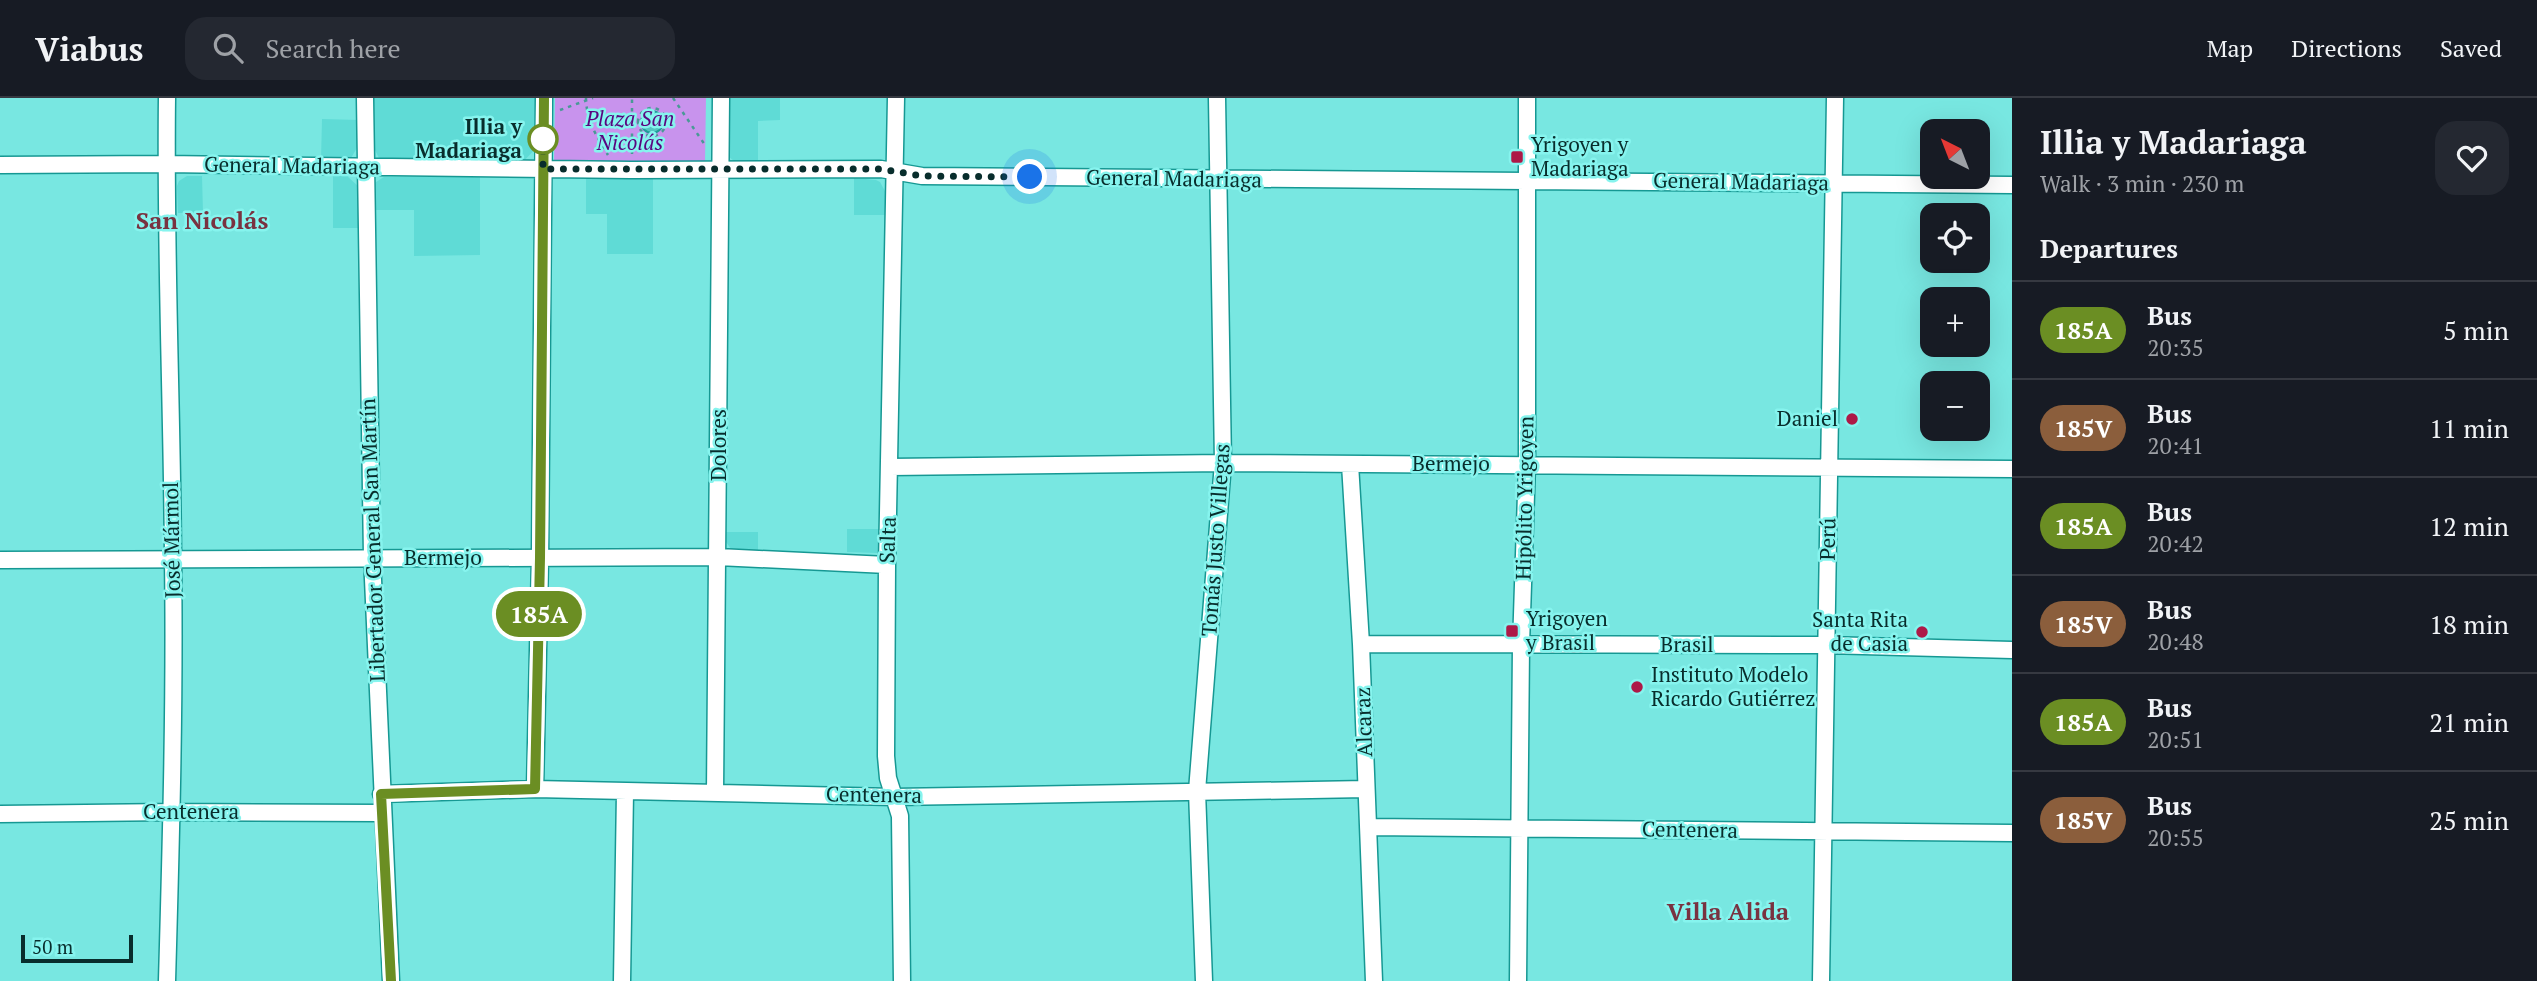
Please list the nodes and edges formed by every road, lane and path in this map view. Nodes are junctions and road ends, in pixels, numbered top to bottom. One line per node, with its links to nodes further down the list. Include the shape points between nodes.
1 (167, 98): 16 (street, José Mármol)
2 (365, 98): 18 (street, Libertador General San Martín)
3 (544, 98): 13 (street)
4 (593, 98): 12 (path)
5 (632, 98): 15 (path)
6 (674, 98): 20 (path)
7 (721, 98): 20 (street, Dolores)
8 (896, 98): 22 (street, Salta)
9 (1217, 98): 23 (street, Tomás Justo Villegas)
10 (1527, 98): 24 (street, Hipólito Yrigoyen)
11 (1835, 98): 25 (street, Perú)
12 (586, 99): 13 (path); 21 (path, via 593,129)
13 (543, 117): 19 (street)
14 (638, 122): 14 (path, via 642,133 651,137 660,134 666,122 660,110 651,108 642,112); 15 (path)
15 (632, 123): 21 (path)
16 (166, 164): 17 (street, General Madariaga); 18 (street, General Madariaga); 37 (street, José Mármol)
17 (0, 166)
18 (365, 166): 19 (street, General Madariaga); 33 (street, Libertador General San Martín)
19 (543, 169): 21 (street, General Madariaga); 34 (street)
20 (721, 169): 21 (street, General Madariaga); 22 (street, General Madariaga); 35 (street, Dolores)
21 (624, 170)
22 (896, 171): 23 (street, General Madariaga, via 922,176); 30 (street, Salta)
23 (1218, 180): 24 (street, General Madariaga); 27 (street, Tomás Justo Villegas)
24 (1525, 180): 25 (street, General Madariaga); 29 (street, Hipólito Yrigoyen)
25 (1835, 183): 26 (street, General Madariaga); 31 (street, Perú)
26 (2012, 185)
27 (1223, 463): 28 (street, Bermejo); 30 (street, Bermejo); 45 (street, Tomás Justo Villegas)
28 (1350, 464): 29 (street, Bermejo); 39 (street, Alcaraz)
29 (1527, 464): 31 (street, Bermejo); 40 (street, Hipólito Yrigoyen)
30 (890, 467): 38 (street, Salta)
31 (1829, 467): 32 (street, Bermejo); 41 (street, Perú)
32 (2012, 469)
33 (372, 557): 34 (street, Bermejo); 37 (street, Bermejo); 48 (street, Libertador General San Martín)
34 (540, 558): 35 (street, Bermejo); 43 (street)
35 (718, 558): 38 (street, Bermejo); 47 (street, Dolores)
36 (0, 560): 37 (street, Bermejo)
37 (174, 560): 50 (street, José Mármol)
38 (887, 565): 49 (street, Salta, via 886,756)
39 (1361, 643): 40 (street, Brasil); 44 (street, Alcaraz)
40 (1521, 645): 41 (street, Brasil); 54 (street, Hipólito Yrigoyen)
41 (1826, 645): 42 (street, Brasil); 55 (street, Perú)
42 (2012, 650)
43 (535, 789): 46 (street, Centenera); 48 (street, Centenera)
44 (1366, 789): 45 (street, Centenera); 53 (street, Alcaraz)
45 (1197, 791): 49 (street, Centenera); 61 (street, Tomás Justo Villegas)
46 (625, 792): 47 (street, Centenera); 59 (street)
47 (715, 792): 49 (street, Centenera)
48 (381, 794): 51 (street, Libertador General San Martín)
49 (894, 797): 60 (street, Salta, via 900,816)
50 (172, 812): 51 (street, Centenera); 52 (street, Centenera); 57 (street, José Mármol)
51 (382, 813): 58 (street, Libertador General San Martín)
52 (0, 814)
53 (1368, 827): 54 (street, Centenera); 62 (street, Alcaraz)
54 (1521, 828): 55 (street, Centenera); 63 (street, Hipólito Yrigoyen)
55 (1823, 832): 56 (street, Centenera); 64 (street, Perú)
56 (2012, 833)
57 (167, 981)
58 (391, 981)
59 (621, 981)
60 (902, 981)
61 (1203, 981)
62 (1374, 981)
63 (1518, 981)
64 (1821, 981)

